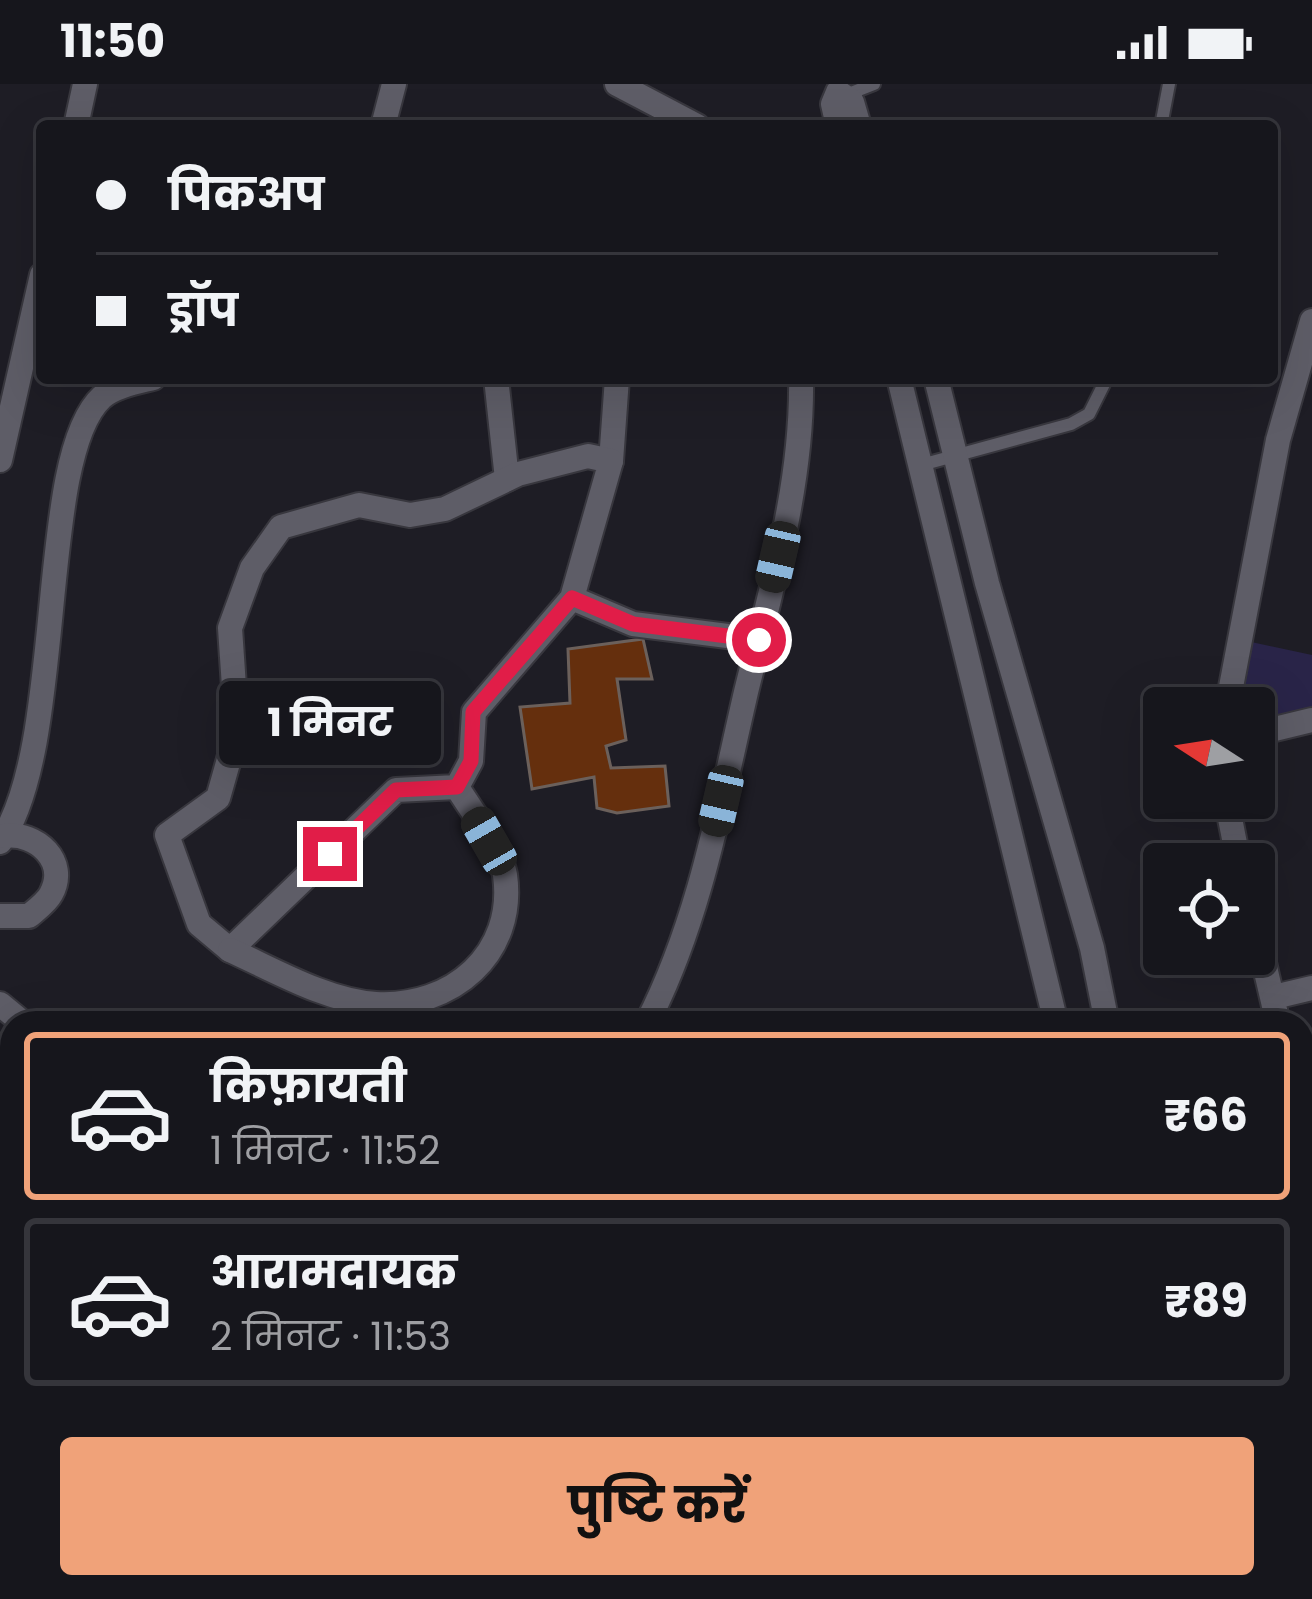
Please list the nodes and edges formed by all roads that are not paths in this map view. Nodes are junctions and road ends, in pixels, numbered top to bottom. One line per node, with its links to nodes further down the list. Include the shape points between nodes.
1 (86, 84): 7 (street)
2 (394, 84): 8 (street)
3 (617, 84): 9 (street)
4 (874, 84): 6 (lane)
5 (1169, 84): 12 (lane)
6 (845, 96): 10 (street, via 834,98); 11 (street)
7 (77, 120)
8 (384, 120)
9 (686, 120)
10 (837, 120)
11 (856, 120)
12 (1162, 120)
13 (36, 301): 23 (street)
14 (1312, 321): 29 (street, via 1278,440)
15 (137, 384): 33 (street, via 102,397 83,427 69,476 41,701)
16 (497, 384): 26 (street)
17 (616, 384): 24 (street)
18 (801, 384): 28 (street, via 788,516)
19 (901, 384): 25 (street)
20 (938, 384): 22 (street)
21 (1104, 384): 22 (lane, via 1088,414 1071,424)
22 (958, 456): 25 (lane); 41 (street)
23 (0, 460)
24 (610, 461): 26 (street, via 588,456); 27 (street)
25 (921, 465): 40 (street)
26 (507, 479): 35 (street, via 445,509 410,515 359,505 281,527 252,568 230,628 236,731 218,798 166,835 199,924)
27 (572, 598): 28 (street, via 633,624); 32 (street, via 473,712 471,761)
28 (759, 640): 39 (street, via 701,882)
29 (1231, 687)
30 (1312, 720): 31 (street)
31 (1275, 729)
32 (457, 787): 35 (street, via 396,790); 35 (street, via 505,871 506,912 491,954 466,981 423,1001 374,1004)
33 (3, 839): 34 (street, via 39,841 54,875 52,893 29,916)
34 (0, 916)
35 (230, 950)
36 (1268, 975): 38 (street)
37 (1312, 988): 38 (street)
38 (1274, 997): 42 (street)
39 (653, 1011)
40 (1053, 1011)
41 (1105, 1011)
42 (1276, 1011)

